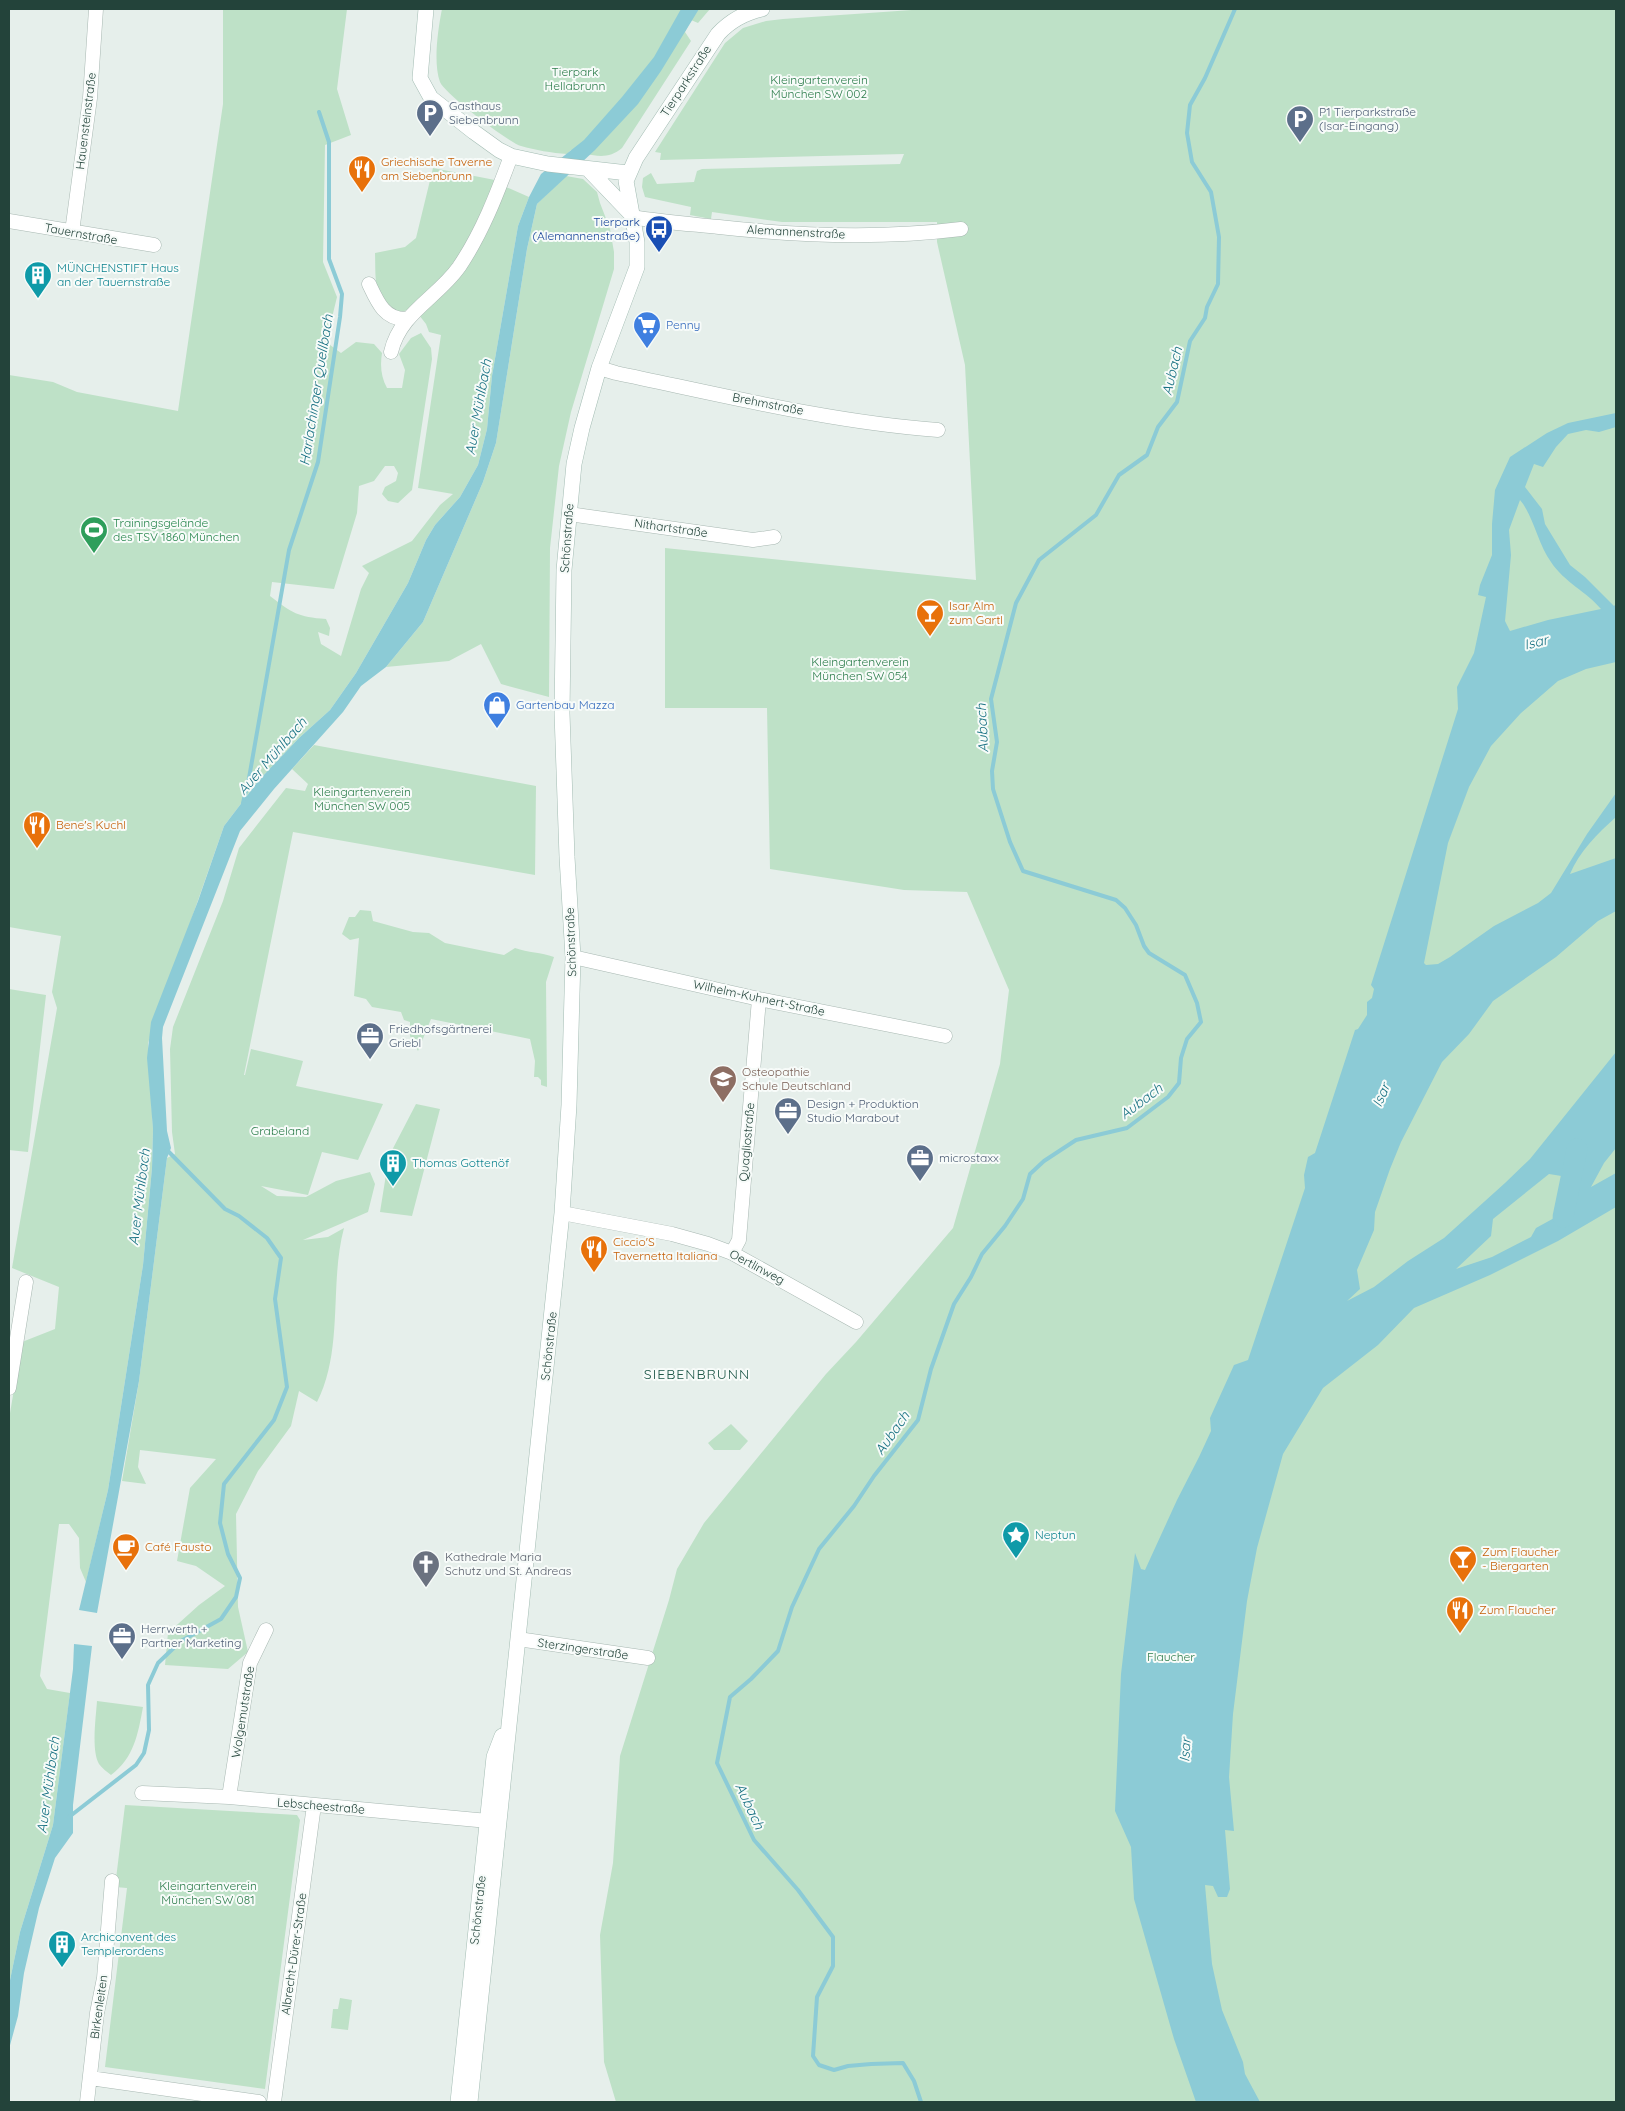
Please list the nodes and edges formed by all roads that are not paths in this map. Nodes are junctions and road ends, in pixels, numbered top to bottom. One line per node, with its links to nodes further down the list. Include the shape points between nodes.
1 (96, 9): 10 (street, Hauensteinstraße, via 90,98)
2 (426, 9): 4 (street, via 420,70 426,91 474,132)
3 (762, 9): 6 (street, Tierparkstraße, via 735,19 718,34)
4 (511, 156): 5 (street); 13 (street, via 492,206 459,267)
5 (584, 169): 6 (street); 7 (street)
6 (628, 173): 7 (street, Schönstraße, via 626,181)
7 (632, 217): 9 (street, Alemannenstraße, via 776,233 847,235); 15 (street, Schönstraße, via 637,267)
8 (9, 221): 10 (street, Tauernstraße)
9 (961, 229)
10 (72, 232): 11 (street, Tauernstraße)
11 (154, 245)
12 (369, 284): 13 (street, via 387,314)
13 (405, 319): 14 (street)
14 (391, 352)
15 (599, 368): 16 (street, Brehmstraße, via 805,411 893,427); 17 (street, Schönstraße, via 574,464)
16 (938, 430)
17 (569, 514): 18 (street, Nithartstraße, via 752,540); 19 (street, Schönstraße, via 564,570 562,684)
18 (774, 537)
19 (573, 957): 20 (street, Wilhelm-Kuhnert-Straße); 22 (street, Schönstraße, via 570,1097)
20 (759, 999): 21 (street, Wilhelm-Kuhnert-Straße); 23 (street, Quagliostraße, via 739,1240)
21 (945, 1036)
22 (562, 1213): 23 (street, Oertlinweg, via 678,1236); 28 (street, Schönstraße)
23 (732, 1253): 25 (street, Oertlinweg)
24 (26, 1282): 26 (street)
25 (856, 1322)
26 (9, 1388)
27 (266, 1630): 31 (street, Wolgemutstraße, via 250,1663)
28 (518, 1639): 29 (street, Sterzingerstraße); 33 (street, Schönstraße, via 508,1721 494,1757)
29 (648, 1658)
30 (142, 1793): 31 (street, Lebscheestraße)
31 (229, 1798): 32 (street, Lebscheestraße)
32 (314, 1805): 33 (street, Lebscheestraße); 38 (street, Albrecht-Dürer-Straße)
33 (494, 1821): 39 (street, Schönstraße); 40 (street, Schönstraße)
34 (112, 1882): 35 (street, Birkenleiten, via 104,1978)
35 (90, 2078): 36 (street, Birkenleiten); 37 (street)
36 (87, 2102)
37 (259, 2102)
38 (274, 2102)
39 (458, 2102)
40 (470, 2102)

